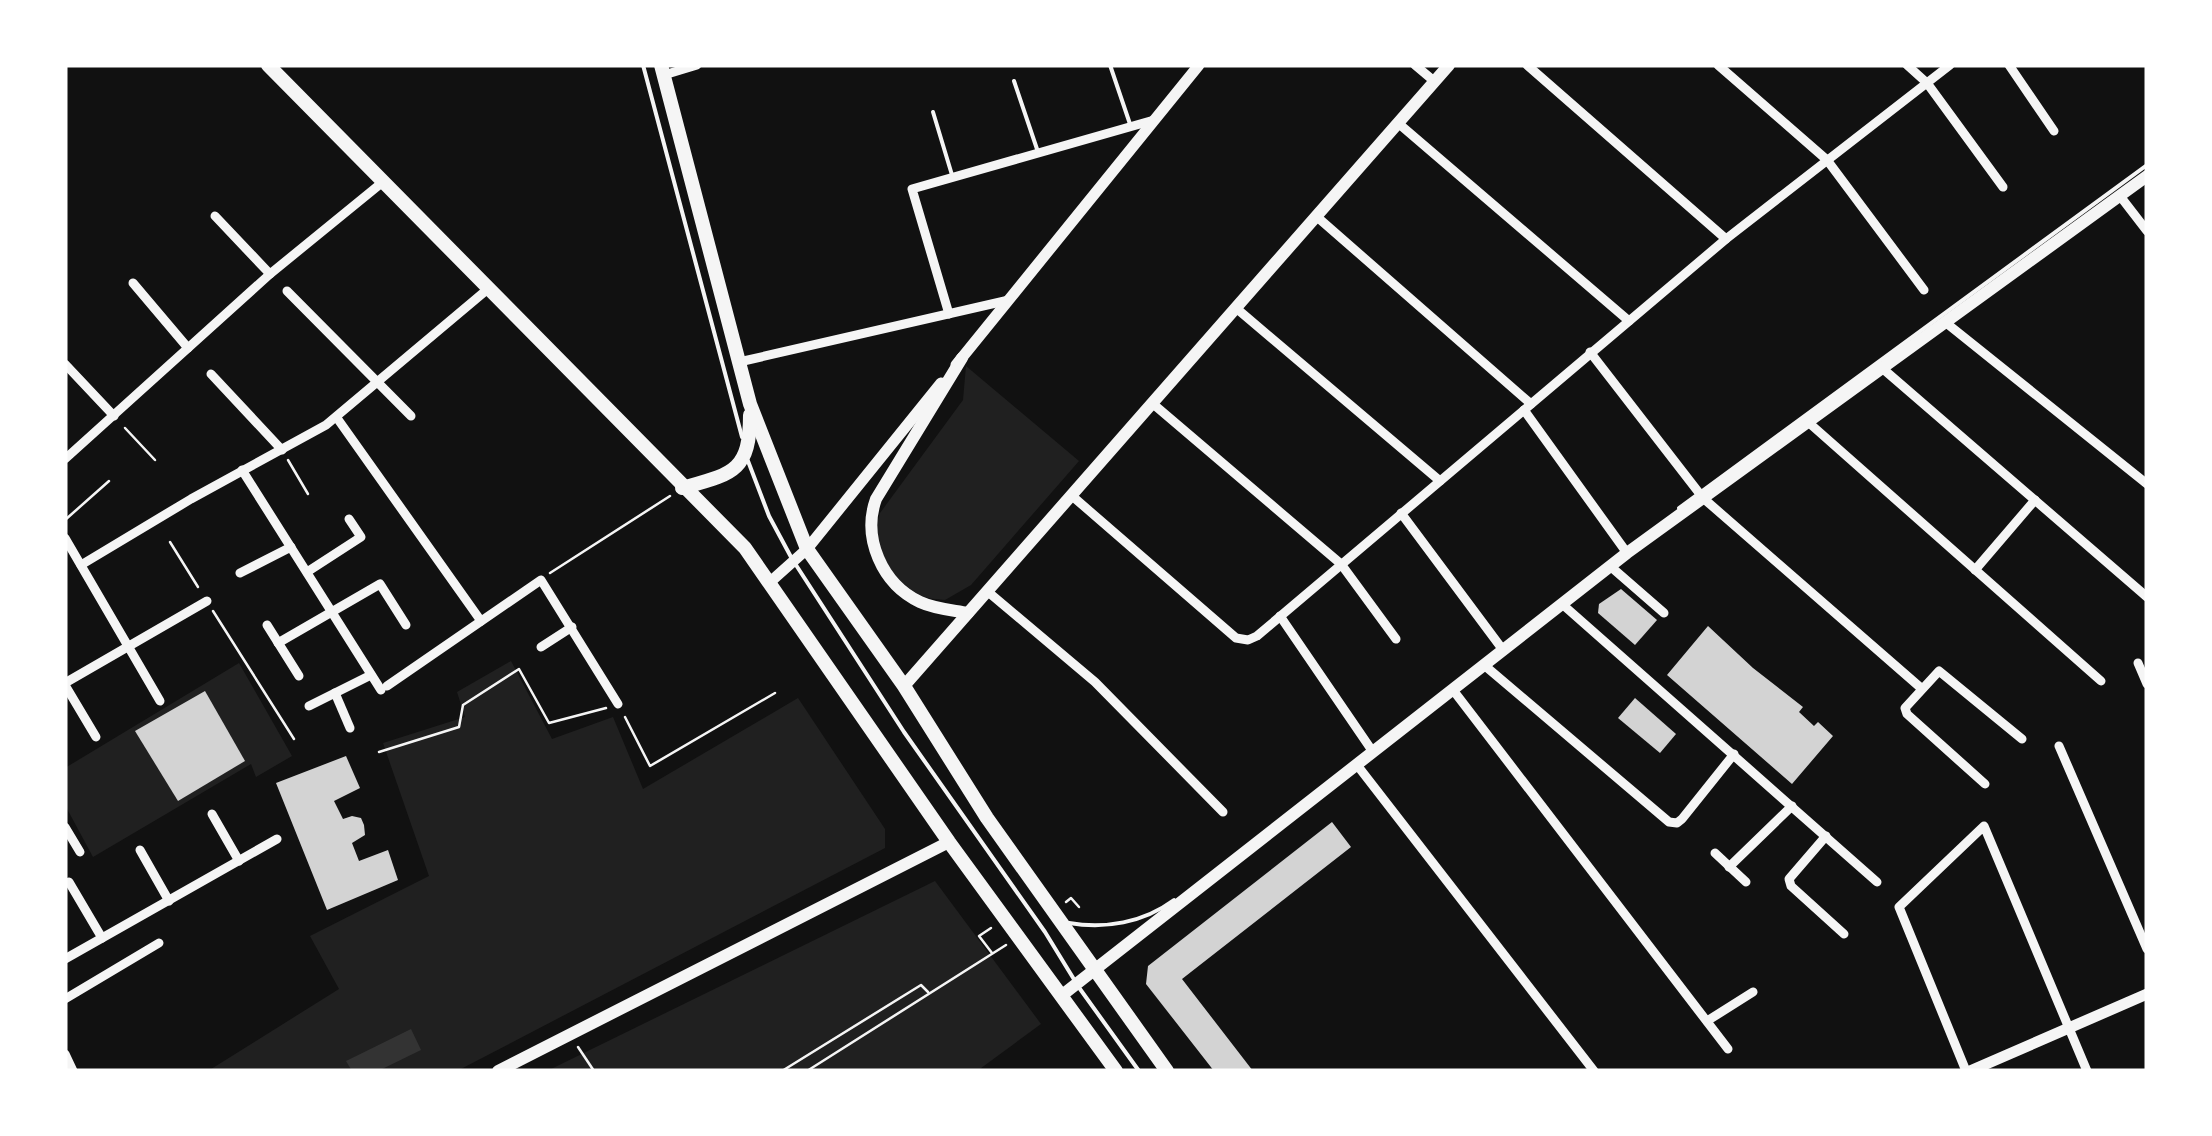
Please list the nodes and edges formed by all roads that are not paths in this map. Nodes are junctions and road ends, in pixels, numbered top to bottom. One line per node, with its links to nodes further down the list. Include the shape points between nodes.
1 (268, 65): 27 (main road)
2 (643, 65): 60 (lane)
3 (697, 65): 13 (street)
4 (1110, 65): 20 (lane)
5 (1199, 65): 18 (street)
6 (1415, 65): 15 (street)
7 (1449, 65): 15 (main road)
8 (1527, 65): 33 (street)
9 (1718, 65): 23 (street)
10 (1907, 65): 16 (street)
11 (1950, 65): 16 (street)
12 (2009, 65): 21 (street)
13 (663, 70): 47 (main road)
14 (1014, 81): 22 (lane)
15 (1434, 82): 19 (main road)
16 (1927, 83): 23 (street); 28 (street)
17 (933, 112): 26 (lane)
18 (1157, 119): 20 (street); 39 (street)
19 (1398, 123): 31 (main road); 42 (street)
20 (1130, 127): 22 (street)
21 (2054, 132)
22 (1038, 153): 26 (street)
23 (1827, 160): 33 (street); 37 (street)
24 (2147, 165): 67 (lane)
25 (2147, 176): 29 (main road)
26 (953, 177): 41 (street, via 912,189)
27 (384, 180): 34 (street); 36 (main road)
28 (2003, 187)
29 (2120, 196): 32 (street); 43 (main road)
30 (215, 216): 34 (street)
31 (1316, 216): 40 (main road); 54 (street)
32 (2147, 231)
33 (1726, 239): 42 (street)
34 (270, 274): 44 (street)
35 (133, 283): 44 (street)
36 (490, 288): 51 (street); 65 (main road)
37 (1924, 290)
38 (288, 291): 51 (street)
39 (1009, 300): 41 (street); 46 (street)
40 (1236, 308): 52 (main road); 63 (street)
41 (949, 314): 47 (street)
42 (1629, 321): 45 (street)
43 (1946, 322): 49 (main road); 64 (street)
44 (188, 348): 55 (street)
45 (1590, 352): 54 (street); 67 (street)
46 (962, 358): 73 (street); 88 (main road, via 876,499 870,536 876,557 903,591 932,607)
47 (739, 362): 53 (main road)
48 (65, 364): 55 (street)
49 (1882, 368): 58 (main road); 68 (street)
50 (211, 374): 59 (street)
51 (379, 381): 56 (street); 57 (street)
52 (1152, 403): 66 (main road); 77 (street)
53 (750, 404): 60 (main road); 73 (main road)
54 (1527, 407): 63 (street); 74 (street)
55 (114, 416): 61 (street)
56 (412, 416)
57 (336, 418): 59 (street); 91 (street)
58 (1808, 422): 67 (main road); 79 (street)
59 (282, 450): 62 (street)
60 (746, 453): 65 (main road, via 723,476); 75 (lane)
61 (65, 459)
62 (242, 470): 72 (street); 76 (street)
63 (1440, 480): 69 (street)
64 (2147, 484)
65 (682, 488): 82 (main road, via 744,548)
66 (1071, 495): 83 (main road); 90 (street, via 1236,638 1256,636)
67 (1700, 495): 74 (main road); 108 (street)
68 (2035, 500): 79 (street); 84 (street)
69 (1401, 514): 77 (street); 99 (street)
70 (349, 519): 80 (street, via 361,537)
71 (65, 538): 76 (street)
72 (291, 547): 80 (street); 81 (street)
73 (807, 548): 75 (street); 107 (main road)
74 (1625, 552): 78 (main road); 99 (lane)
75 (793, 561): 82 (street); 145 (lane)
76 (81, 564): 97 (street)
77 (1341, 564): 90 (street); 95 (street)
78 (1610, 566): 86 (main road); 89 (street)
79 (1976, 570): 104 (street)
80 (307, 572): 87 (street)
81 (240, 573)
82 (769, 583): 128 (main road)
83 (987, 591): 88 (main road); 123 (street, via 1095,682)
84 (2147, 597)
85 (206, 601): 97 (street)
86 (1562, 604): 99 (main road); 119 (street)
87 (332, 612): 93 (street, via 380,584); 96 (street); 102 (street)
88 (968, 613): 107 (main road)
89 (1664, 613)
90 (1280, 616): 118 (street)
91 (481, 621): 94 (street, via 541,580); 102 (street, via 384,688)
92 (267, 625): 96 (street)
93 (406, 625)
94 (572, 627): 98 (street); 112 (street)
95 (1396, 639)
96 (278, 643): 103 (street)
97 (129, 646): 105 (street); 111 (street)
98 (541, 647)
99 (1501, 648): 101 (main road); 118 (lane)
100 (2138, 663): 106 (street)
101 (1484, 665): 109 (main road); 119 (street, via 1670,822 1682,819)
102 (371, 675): 110 (street)
103 (298, 676)
104 (2101, 680)
105 (65, 684): 115 (street)
106 (2147, 684)
107 (904, 686): 138 (main road)
108 (1921, 688): 116 (street, via 1942,672); 121 (street, via 1907,714)
109 (1453, 690): 118 (main road); 150 (street)
110 (336, 692): 113 (street); 114 (street)
111 (160, 701)
112 (618, 704)
113 (309, 706)
114 (350, 728)
115 (96, 737)
116 (2022, 739)
117 (2059, 746): 142 (street)
118 (1372, 750): 120 (main road); 138 (lane, via 1166,906 1098,928)
119 (1734, 754): 122 (street)
120 (1357, 765): 144 (main road); 159 (street)
121 (1986, 784)
122 (1792, 806): 126 (street); 133 (street)
123 (1222, 812)
124 (212, 814): 132 (street)
125 (65, 827): 130 (street)
126 (1826, 836): 136 (street); 139 (street, via 1789,878)
127 (277, 840): 132 (street)
128 (949, 842): 148 (main road); 155 (main road)
129 (140, 850): 137 (street)
130 (80, 852)
131 (1714, 853): 133 (street)
132 (240, 861): 137 (street)
133 (1729, 867): 135 (street)
134 (69, 882): 140 (street)
135 (1746, 882)
136 (1877, 882)
137 (169, 900): 140 (street)
138 (1060, 921): 144 (main road)
139 (1844, 934)
140 (102, 938): 143 (street)
141 (159, 944): 149 (street)
142 (2147, 949)
143 (65, 960)
144 (1096, 970): 145 (main road); 158 (main road)
145 (1076, 983): 148 (main road); 157 (lane)
146 (1753, 992): 150 (street)
147 (2147, 994): 151 (street)
148 (1061, 996): 156 (main road)
149 (65, 999)
150 (1707, 1021): 152 (street)
151 (2069, 1028): 160 (street); 160 (street, via 1984,826 1899,907); 161 (street)
152 (1728, 1049)
153 (65, 1054): 154 (street)
154 (73, 1071)
155 (498, 1071)
156 (1116, 1071)
157 (1140, 1071)
158 (1167, 1071)
159 (1594, 1071)
160 (1968, 1071)
161 (2087, 1071)

